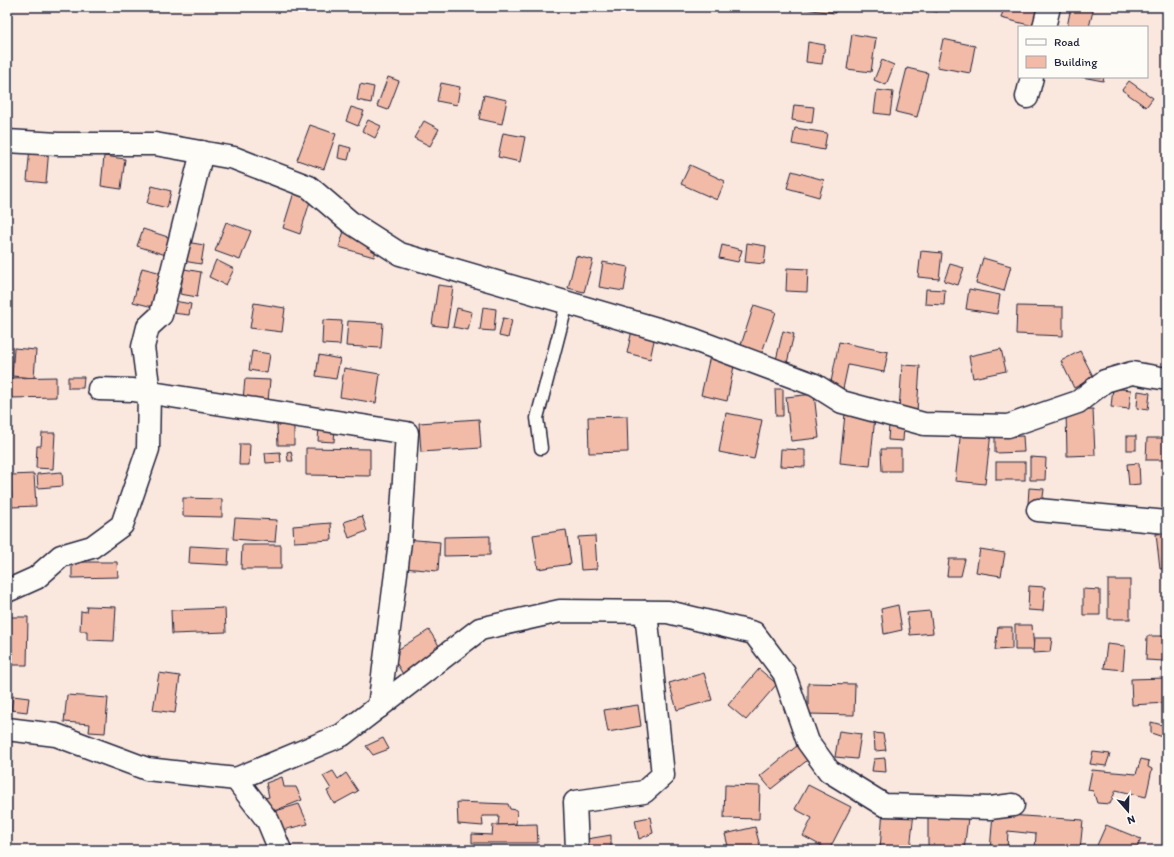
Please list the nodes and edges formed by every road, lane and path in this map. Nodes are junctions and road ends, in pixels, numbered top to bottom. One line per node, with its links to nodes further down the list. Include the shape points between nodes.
1 (1049, 7): 2 (street)
2 (1044, 26)
3 (7, 141): 4 (street, via 155,144)
4 (202, 152): 5 (street, via 234,158 309,187 350,222 400,254); 8 (street, via 161,315 148,327 143,347)
5 (567, 303): 6 (street, via 692,339 815,385 842,402 924,424 1008,426 1078,402 1105,381 1132,373); 9 (lane, via 537,418)
6 (1167, 379)
7 (99, 389): 8 (street)
8 (149, 392): 12 (street, via 148,449 122,525 92,547 61,556 36,578); 14 (street, via 407,433 400,542)
9 (541, 448)
10 (1038, 510): 11 (street)
11 (1167, 522)
12 (7, 591)
13 (646, 612): 14 (street, via 560,611 480,629); 17 (street, via 668,612 754,633 784,673 808,742 829,771 884,805 990,808); 19 (street, via 663,775 644,792 575,802)
14 (379, 707): 16 (street, via 342,735)
15 (7, 729): 16 (street, via 56,736 147,769)
16 (236, 779): 18 (street, via 268,821)
17 (1013, 805)
18 (280, 850)
19 (576, 850)

